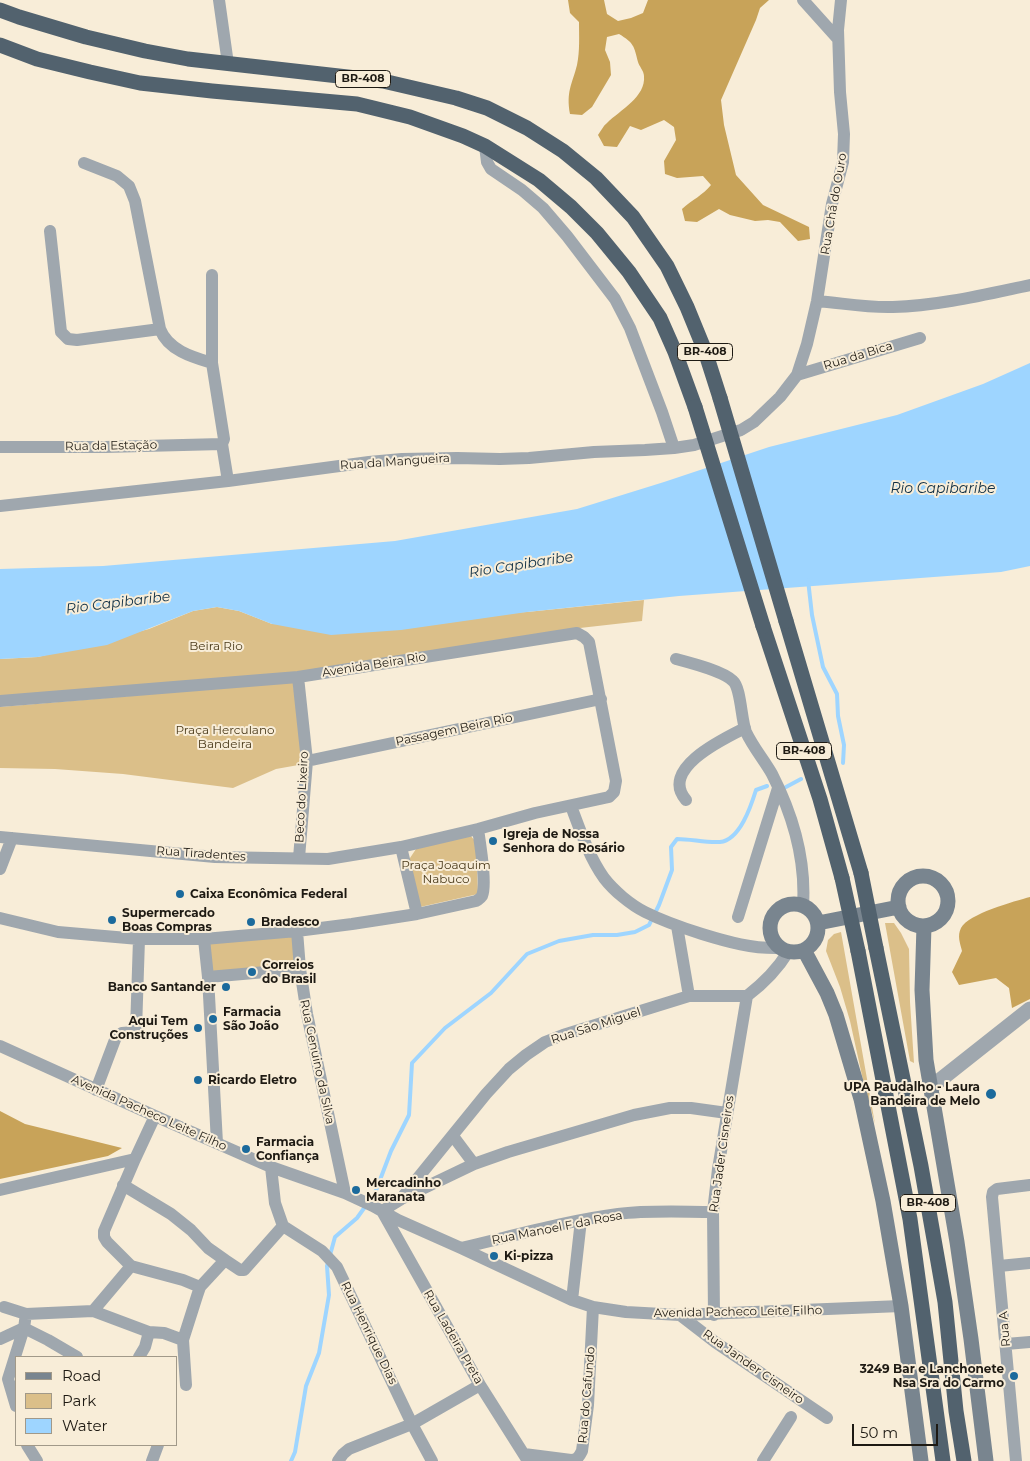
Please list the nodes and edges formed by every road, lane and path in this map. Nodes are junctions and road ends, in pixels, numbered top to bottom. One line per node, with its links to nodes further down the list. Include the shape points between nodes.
1 (219, 0): 7 (street)
2 (803, 0): 5 (street)
3 (840, 0): 5 (street, Rua Chã do Ouro)
4 (0, 10): 7 (highway, BR-408, via 137,49)
5 (838, 39): 13 (street, Rua Chã do Ouro, via 843,162 832,204)
6 (0, 44): 8 (highway, BR-408, via 37,59 140,83 357,104 410,117)
7 (228, 64): 114 (highway, BR-408, bridge, via 383,81 487,108 563,151 596,178 633,218 667,266 705,351 861,873 938,1262)
8 (485, 146): 20 (street, via 491,169 543,208 622,310); 113 (highway, BR-408, bridge, via 539,180 571,206 629,272 660,318 696,407 820,798 842,878 910,1219)
9 (84, 163): 14 (street, via 117,176 130,186 136,200)
10 (50, 231): 14 (street, via 61,332 68,339)
11 (212, 275): 16 (street)
12 (1030, 285): 13 (street, via 955,300 896,307)
13 (817, 301): 17 (street, Rua Chã do Ouro)
14 (160, 329): 16 (street, via 172,346)
15 (920, 338): 17 (street, Rua da Bica)
16 (212, 363): 18 (street, via 224,439)
17 (797, 375): 20 (street, Rua da Mangueira, via 780,397 741,430)
18 (222, 444): 19 (street, Rua da Estação); 21 (street)
19 (0, 447)
20 (674, 448): 21 (street, Rua da Mangueira, via 528,458 402,459)
21 (228, 481): 22 (street, Rua da Mangueira)
22 (0, 506)
23 (676, 659): 27 (street, via 722,674 735,682)
24 (298, 677): 25 (street, Avenida Beira Rio, via 577,633 589,642); 26 (street, Avenida Beira Rio); 28 (street, Beco do Lixeiro)
25 (601, 699): 28 (street, Passagem Beira Rio); 31 (street, Avenida Beira Rio, via 616,788 609,797)
26 (0, 701)
27 (745, 728): 29 (street); 30 (street, via 712,746 681,774 679,786)
28 (307, 761): 35 (street, Beco do Lixeiro)
29 (778, 788): 37 (street, via 799,848 804,878); 40 (street)
30 (686, 800)
31 (570, 806): 32 (street); 43 (street, via 605,879 644,912)
32 (478, 829): 34 (street); 39 (street, via 483,880 480,899)
33 (6, 838): 35 (street, Rua Tiradentes, via 215,857); 36 (street)
34 (401, 847): 35 (street, Rua Tiradentes, via 328,859); 39 (street)
35 (299, 858)
36 (0, 869)
37 (803, 906): 42 (main road, via 810,910); 48 (main road, via 795,904 780,908 771,920 774,943)
38 (898, 907): 42 (main road); 44 (main road, via 908,921); 44 (main road, via 900,891 912,879 928,876 942,884 948,907 939,921)
39 (417, 914): 45 (street)
40 (738, 917)
41 (0, 918): 46 (street, via 58,932)
42 (818, 923): 49 (main road, via 816,939)
43 (677, 926): 48 (street, via 747,946); 52 (street)
44 (924, 926): 56 (main road, via 922,1000)
45 (297, 931): 47 (street); 50 (street, Rua Genuino da Silva)
46 (139, 939): 47 (street); 57 (street, via 136,1030 117,1035)
47 (204, 940): 51 (street)
48 (784, 950): 49 (main road); 53 (street, via 781,963)
49 (804, 950): 81 (main road, via 836,1015 861,1099)
50 (300, 969): 51 (street); 68 (street, Rua Genuino da Silva)
51 (208, 977): 61 (street)
52 (689, 996): 53 (street, Rua São Miguel); 60 (street, Rua São Miguel, via 544,1042 509,1069)
53 (746, 996): 58 (street, Rua Jader Cisneiros)
54 (1030, 1009): 56 (street)
55 (0, 1046): 57 (street, Avenida Pacheco Leite Filho)
56 (930, 1088): 115 (main road, via 957,1242)
57 (96, 1090): 59 (street, Avenida Pacheco Leite Filho)
58 (727, 1114): 63 (street, via 691,1108 658,1110); 71 (street, Rua Jader Cisneiros)
59 (155, 1116): 61 (street, Avenida Pacheco Leite Filho); 62 (street)
60 (453, 1136): 63 (street); 69 (street, Rua São Miguel)
61 (217, 1142): 64 (street, Avenida Pacheco Leite Filho)
62 (135, 1159): 65 (street); 67 (street)
63 (474, 1164): 69 (street)
64 (271, 1167): 68 (street, Avenida Pacheco Leite Filho); 73 (street, via 275,1203)
65 (123, 1185): 75 (street, via 171,1214); 77 (street, via 104,1234 110,1246)
66 (1030, 1185): 78 (street, Rua A, via 993,1192)
67 (0, 1190)
68 (345, 1193): 70 (street, Avenida Pacheco Leite Filho)
69 (400, 1200): 70 (street, Rua São Miguel)
70 (372, 1206): 74 (street, Avenida Pacheco Leite Filho); 99 (street, Rua Ladeira Preta)
71 (713, 1212): 72 (street, Rua Manoel F da Rosa, via 641,1212); 87 (street, Rua Jader Cisneiros)
72 (581, 1220): 74 (street, Rua Manoel F da Rosa); 80 (street)
73 (283, 1226): 75 (street, via 244,1270); 103 (street, Rua Henrique Dias, via 322,1251 337,1267)
74 (461, 1248): 80 (street, Avenida Pacheco Leite Filho)
75 (225, 1260): 79 (street)
76 (1030, 1263): 78 (street)
77 (131, 1266): 79 (street); 84 (street)
78 (999, 1266): 93 (street, Rua A)
79 (200, 1287): 91 (street)
80 (572, 1300): 82 (street, Avenida Pacheco Leite Filho)
81 (901, 1306): 87 (street, Avenida Pacheco Leite Filho); 112 (main road)
82 (593, 1307): 86 (street, Avenida Pacheco Leite Filho); 106 (street, Rua do Cafundo, via 588,1405 580,1456 574,1460)
83 (4, 1308): 85 (street)
84 (93, 1311): 85 (street); 89 (street)
85 (26, 1314): 88 (street)
86 (680, 1315): 87 (street, Avenida Pacheco Leite Filho); 102 (street, Rua Jander Cisneiro)
87 (714, 1315)
88 (24, 1328): 90 (street); 94 (street); 95 (street)
89 (149, 1332): 91 (street); 96 (street)
90 (0, 1338)
91 (184, 1340): 98 (street)
92 (1030, 1342): 93 (street)
93 (1006, 1344): 116 (street, Rua A)
94 (15, 1356)
95 (76, 1356)
96 (140, 1356)
97 (15, 1357): 100 (street, via 8,1379)
98 (186, 1385)
99 (480, 1385): 103 (street); 106 (street, Rua Ladeira Preta)
100 (15, 1403)
101 (791, 1417): 111 (street)
102 (827, 1418)
103 (412, 1424): 109 (street, via 350,1449); 110 (street, Rua Henrique Dias)
104 (28, 1446): 107 (street)
105 (158, 1446): 108 (street)
106 (526, 1458)
107 (37, 1461)
108 (152, 1461)
109 (338, 1461)
110 (432, 1461)
111 (763, 1461)
112 (921, 1461)
113 (944, 1461)
114 (964, 1461)
115 (986, 1461)
116 (1016, 1461)

